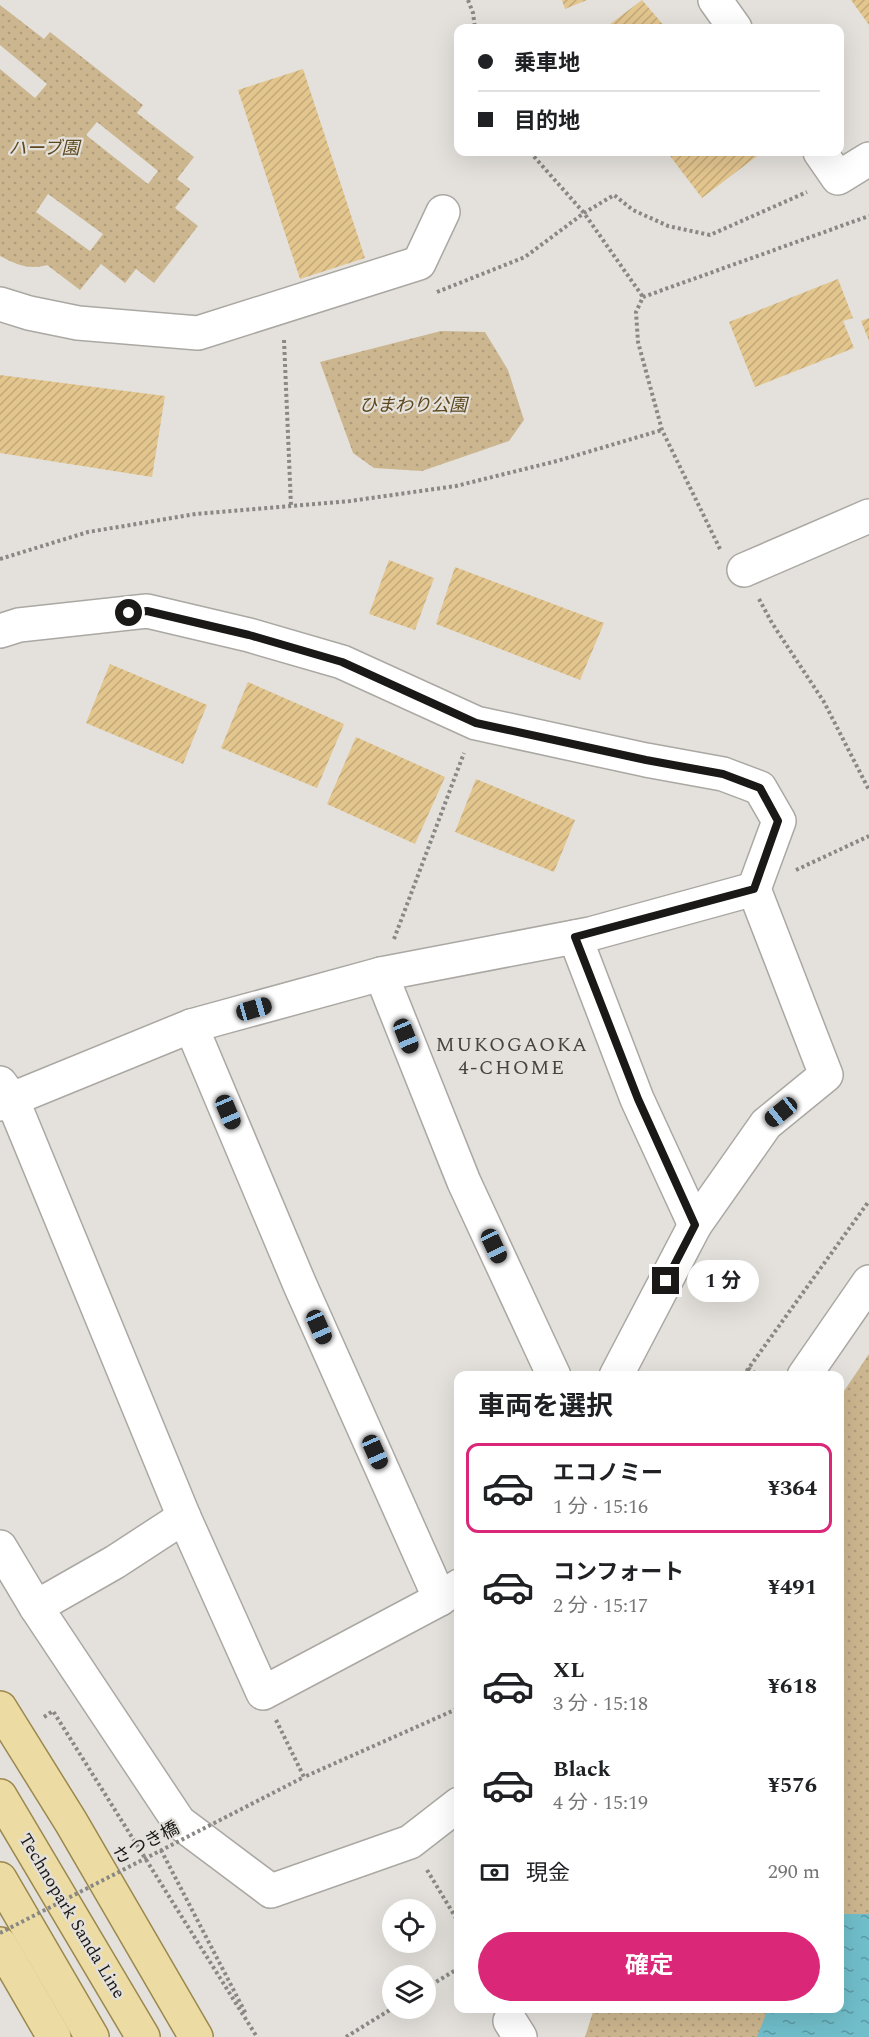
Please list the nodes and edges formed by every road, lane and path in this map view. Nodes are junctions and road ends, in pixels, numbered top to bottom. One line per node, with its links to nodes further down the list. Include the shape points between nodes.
1 (468, 0): 3 (path)
2 (715, 0): 4 (street)
3 (474, 24)
4 (732, 24)
5 (534, 156): 10 (path)
6 (823, 156): 8 (street)
7 (869, 159): 8 (street)
8 (838, 178): 10 (path, via 710,235 668,226 633,210 614,195)
9 (443, 212): 14 (street, via 419,263 198,333 78,322)
10 (584, 213): 12 (path, via 525,256); 13 (path)
11 (869, 216): 13 (path)
12 (435, 292)
13 (643, 297): 16 (path, via 636,312 638,342)
14 (0, 304)
15 (294, 337): 17 (path, via 284,340)
16 (662, 430): 17 (path, via 456,486); 20 (path, via 721,552)
17 (291, 506): 19 (path, via 196,514 88,532)
18 (869, 516): 20 (street)
19 (0, 559)
20 (744, 570): 23 (path, via 772,623 824,702)
21 (0, 631): 25 (street, via 19,625 147,611 342,662 476,723 723,774 760,788 778,821)
22 (454, 778): 27 (path)
23 (869, 790)
24 (869, 836): 25 (path)
25 (754, 889): 26 (street); 31 (street, via 826,1075 766,1124)
26 (575, 937): 27 (street); 31 (street, via 638,1099)
27 (381, 974): 28 (street); 34 (street, via 464,1182)
28 (191, 1026): 29 (street); 41 (street, via 300,1285)
29 (4, 1095): 39 (street)
30 (869, 1201): 33 (path)
31 (695, 1225): 35 (street)
32 (867, 1288): 38 (street)
33 (748, 1368): 36 (path); 37 (path)
34 (552, 1371)
35 (619, 1371)
36 (746, 1371)
37 (752, 1371)
38 (808, 1371)
39 (184, 1517): 42 (street); 43 (street)
40 (0, 1547): 42 (street)
41 (450, 1592): 43 (street)
42 (36, 1607): 50 (street, via 179,1822 271,1891)
43 (262, 1693): 47 (path)
44 (0, 1708): 64 (main road)
45 (454, 1710): 47 (path, さつき橋)
46 (39, 1720): 65 (path, via 53,1711)
47 (304, 1777): 53 (path, さつき橋, bridge)
48 (0, 1796): 63 (main road, Technopark Sanda Line)
49 (454, 1808): 50 (street)
50 (410, 1842): 55 (path)
51 (159, 1848): 65 (path)
52 (119, 1859): 53 (path)
53 (125, 1869): 56 (path, さつき橋, bridge)
54 (0, 1879): 62 (main road)
55 (454, 1915)
56 (0, 1933)
57 (0, 1944): 61 (main road)
58 (454, 1971): 59 (path)
59 (436, 1982)
60 (382, 2015): 66 (path)
61 (54, 2037)
62 (92, 2037)
63 (144, 2037)
64 (196, 2037)
65 (257, 2037)
66 (346, 2037)

